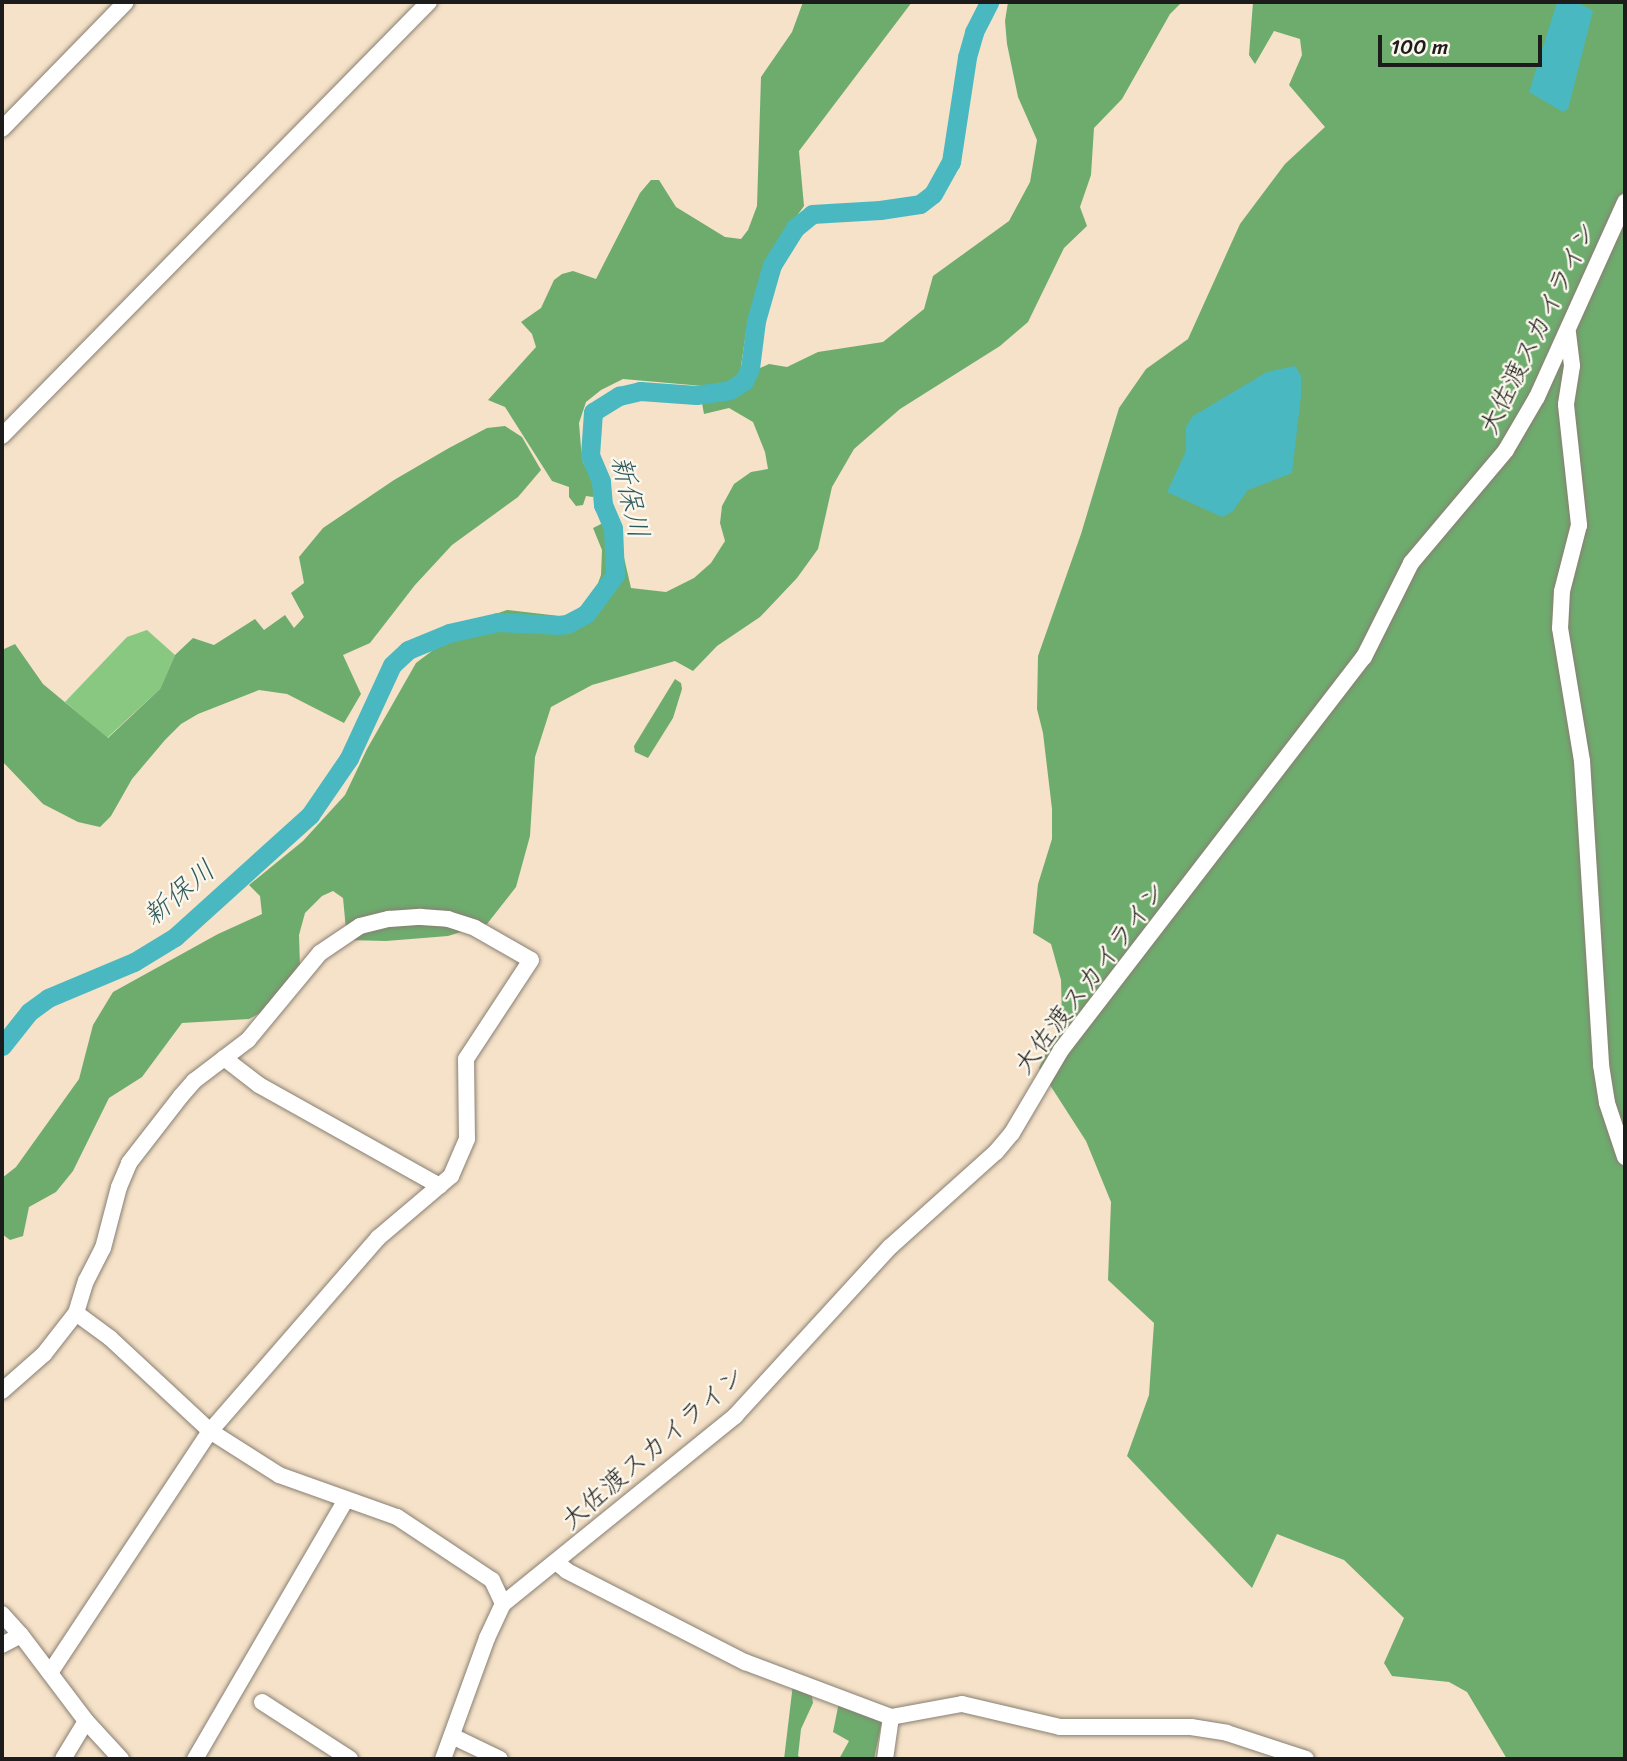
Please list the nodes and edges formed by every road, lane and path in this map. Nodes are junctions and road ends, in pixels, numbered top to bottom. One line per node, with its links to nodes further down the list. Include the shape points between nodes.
1 (127, 2): 3 (street)
2 (429, 2): 6 (street)
3 (2, 129)
4 (1625, 202): 5 (street, 大佐渡スカイライン)
5 (1568, 330): 8 (street, via 1572,366 1566,405 1579,525 1562,591 1560,628 1582,761 1601,1065 1607,1104); 14 (street, 大佐渡スカイライン, via 1506,450 1411,563 1364,657 1061,1050 1012,1133 890,1247 735,1416)
6 (2, 436)
7 (224, 1058): 9 (street, via 259,1085); 9 (street, via 248,1040 320,953 360,926 389,919 448,919 475,928 531,960 466,1059 467,1139 451,1176); 10 (street, via 181,1096 130,1163)
8 (1625, 1157)
9 (440, 1186): 12 (street, via 378,1238)
10 (76, 1313): 11 (street, via 44,1354); 12 (street, via 110,1338)
11 (2, 1391)
12 (211, 1432): 13 (street, via 279,1475); 19 (street)
13 (345, 1501): 15 (street, via 397,1517 492,1580); 26 (street)
14 (556, 1562): 15 (street, 大佐渡スカイライン); 21 (street, via 567,1572 745,1662)
15 (503, 1604): 23 (street, 大佐渡スカイライン, via 486,1638)
16 (2, 1614): 17 (street)
17 (21, 1634): 18 (street); 19 (street)
18 (2, 1645)
19 (50, 1673): 22 (street)
20 (262, 1702): 27 (street)
21 (891, 1717): 30 (street); 31 (street, via 962,1704 1060,1727 1191,1727 1227,1733)
22 (86, 1721): 24 (street); 25 (street)
23 (453, 1736): 28 (street, 大佐渡スカイライン); 29 (street)
24 (62, 1759)
25 (121, 1759)
26 (195, 1759)
27 (350, 1759)
28 (443, 1759)
29 (500, 1759)
30 (885, 1759)
31 (1306, 1759)

